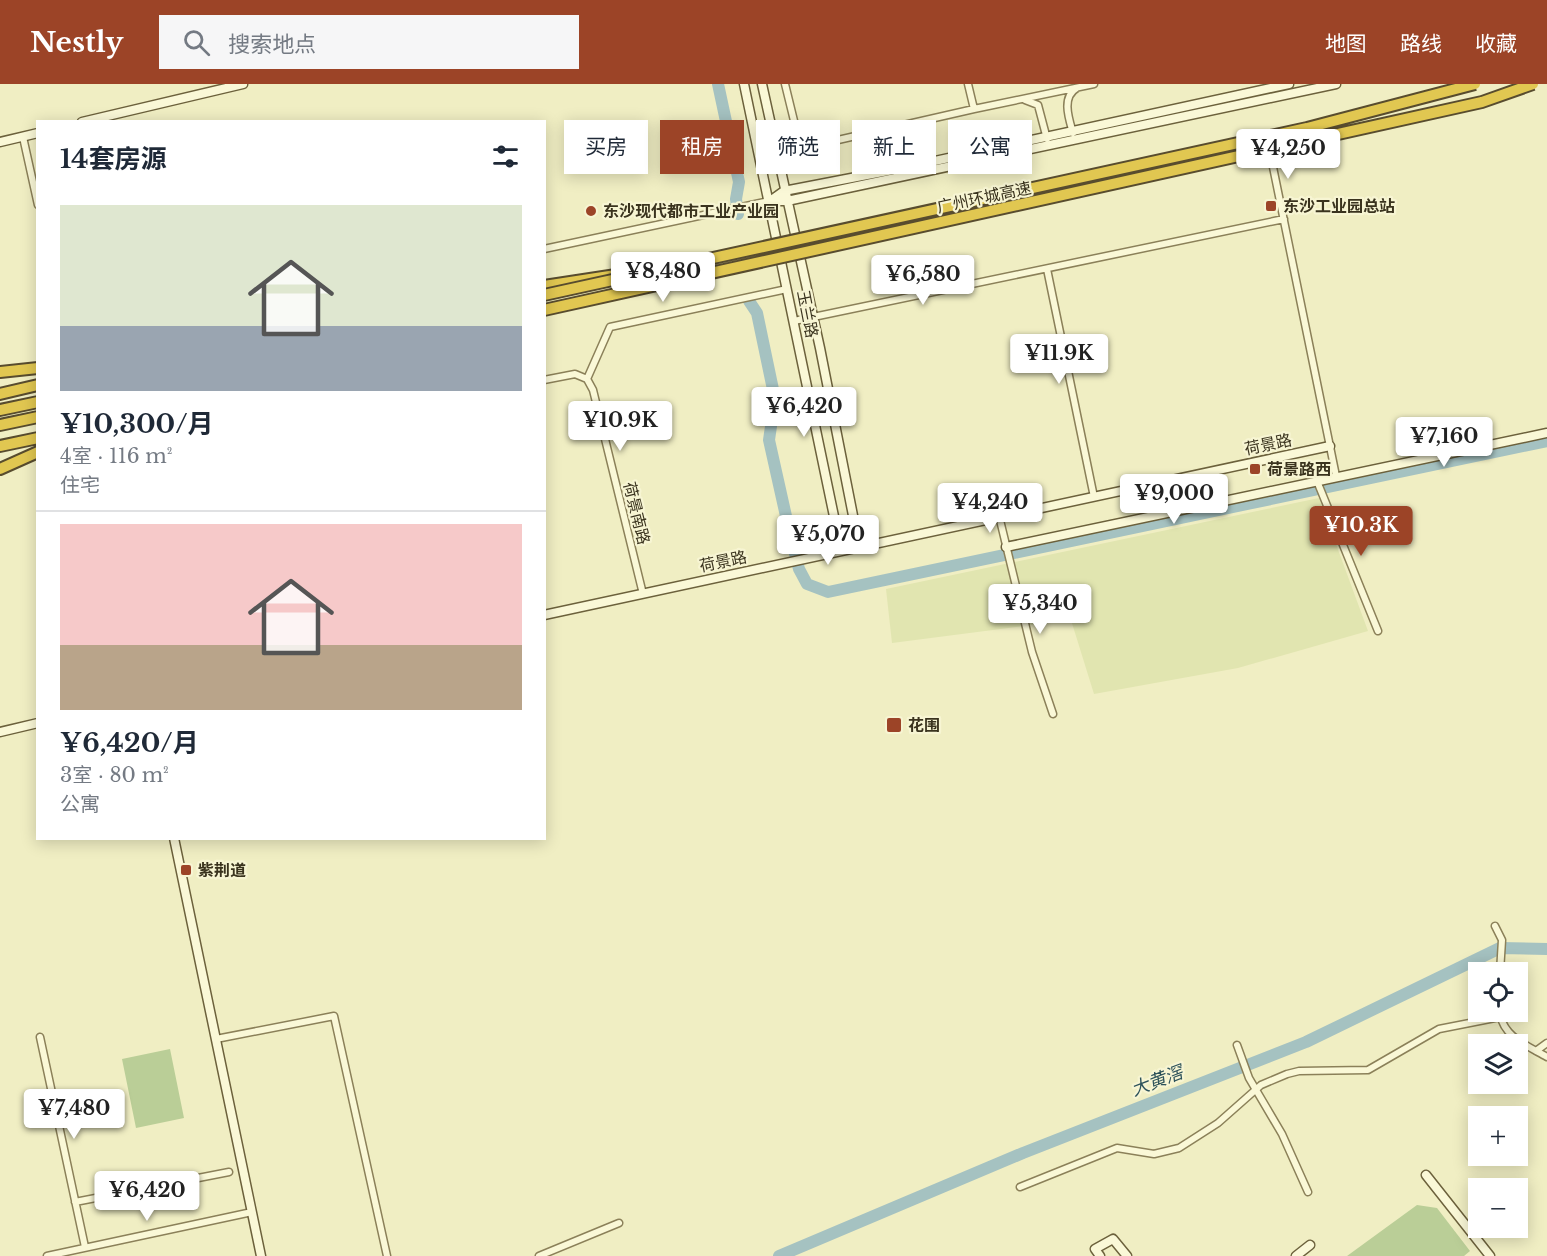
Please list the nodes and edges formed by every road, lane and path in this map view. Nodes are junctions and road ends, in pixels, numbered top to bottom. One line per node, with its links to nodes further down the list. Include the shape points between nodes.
1 (243, 84): 12 (street)
2 (744, 84): 24 (street, 玉兰路)
3 (762, 84): 22 (street, 玉兰路)
4 (785, 84): 14 (street, via 797,133 807,144)
5 (968, 84): 14 (street)
6 (1094, 84): 11 (street)
7 (1289, 84): 17 (street)
8 (1335, 84): 17 (street)
9 (1475, 84): 28 (highway, 广州环城高速, bridge, via 1307,128)
10 (1533, 84): 33 (highway, 广州环城高速, bridge, via 1449,110)
11 (1083, 86): 13 (street); 17 (street, via 1074,90 1067,102)
12 (218, 87): 15 (street)
13 (1018, 100): 14 (street); 19 (street, via 1038,105)
14 (974, 109)
15 (90, 120)
16 (36, 134): 18 (street)
17 (1073, 136): 19 (street)
18 (23, 137): 20 (street); 23 (street)
19 (1048, 141): 22 (street); 25 (street)
20 (0, 142)
21 (1273, 167): 26 (street)
22 (784, 191): 24 (street); 25 (street, 玉兰路)
23 (36, 196)
24 (769, 201): 25 (street); 27 (street); 31 (street, 玉兰路)
25 (787, 201): 34 (street, 玉兰路)
26 (1284, 219): 29 (street); 48 (street)
27 (546, 249)
28 (685, 264): 30 (highway, bridge); 32 (highway, 广州环城高速, bridge)
29 (1047, 269): 34 (street); 54 (street)
30 (546, 286)
31 (787, 289): 35 (street, 玉兰路); 38 (street, via 610,327)
32 (546, 295)
33 (546, 310)
34 (813, 316): 35 (street); 56 (street, 玉兰路)
35 (794, 321): 58 (street, 玉兰路)
36 (36, 368): 37 (highway)
37 (0, 372)
38 (586, 379): 39 (street, via 574,374); 59 (street, 荷景南路)
39 (546, 380)
40 (36, 385): 41 (highway)
41 (0, 393)
42 (36, 402): 43 (highway)
43 (0, 410)
44 (36, 417): 45 (highway)
45 (0, 425)
46 (1547, 433): 52 (street)
47 (36, 438): 49 (highway)
48 (1330, 446): 52 (street); 54 (street, 荷景路)
49 (0, 447)
50 (36, 453): 51 (highway)
51 (0, 470)
52 (1336, 476): 53 (street)
53 (1318, 481): 57 (street); 61 (street)
54 (1094, 496): 55 (street, 荷景路)
55 (999, 516): 56 (street, 荷景路); 57 (street)
56 (859, 546): 58 (street, 荷景路)
57 (1006, 548): 62 (street)
58 (841, 550): 59 (street, 荷景路)
59 (643, 594): 60 (street, 荷景路)
60 (546, 615)
61 (1378, 631)
62 (1053, 714)
63 (36, 723): 64 (street)
64 (0, 732)
65 (174, 840): 71 (street)
66 (1495, 926): 67 (street, via 1502,940)
67 (1501, 962)
68 (1468, 1022): 76 (street, via 1439,1029 1368,1070 1293,1072)
69 (1503, 1022): 74 (street, via 1506,1031)
70 (40, 1037): 81 (street)
71 (216, 1039): 82 (street); 88 (street, via 334,1016)
72 (1547, 1042): 74 (street)
73 (1237, 1045): 76 (street)
74 (1536, 1051): 75 (street)
75 (1547, 1057)
76 (1256, 1089): 79 (street, via 1218,1123 1179,1148 1154,1154 1117,1148); 80 (street)
77 (229, 1172): 81 (street)
78 (1426, 1174): 93 (street)
79 (1020, 1187)
80 (1308, 1192)
81 (75, 1202): 85 (street)
82 (252, 1212): 85 (street); 87 (street)
83 (619, 1223): 89 (street)
84 (1310, 1245): 92 (street)
85 (85, 1247): 86 (street)
86 (47, 1256)
87 (261, 1256)
88 (387, 1256)
89 (539, 1256)
90 (1101, 1256): 91 (street, via 1095,1250 1113,1239)
91 (1126, 1256)
92 (1296, 1256)
93 (1490, 1256)

